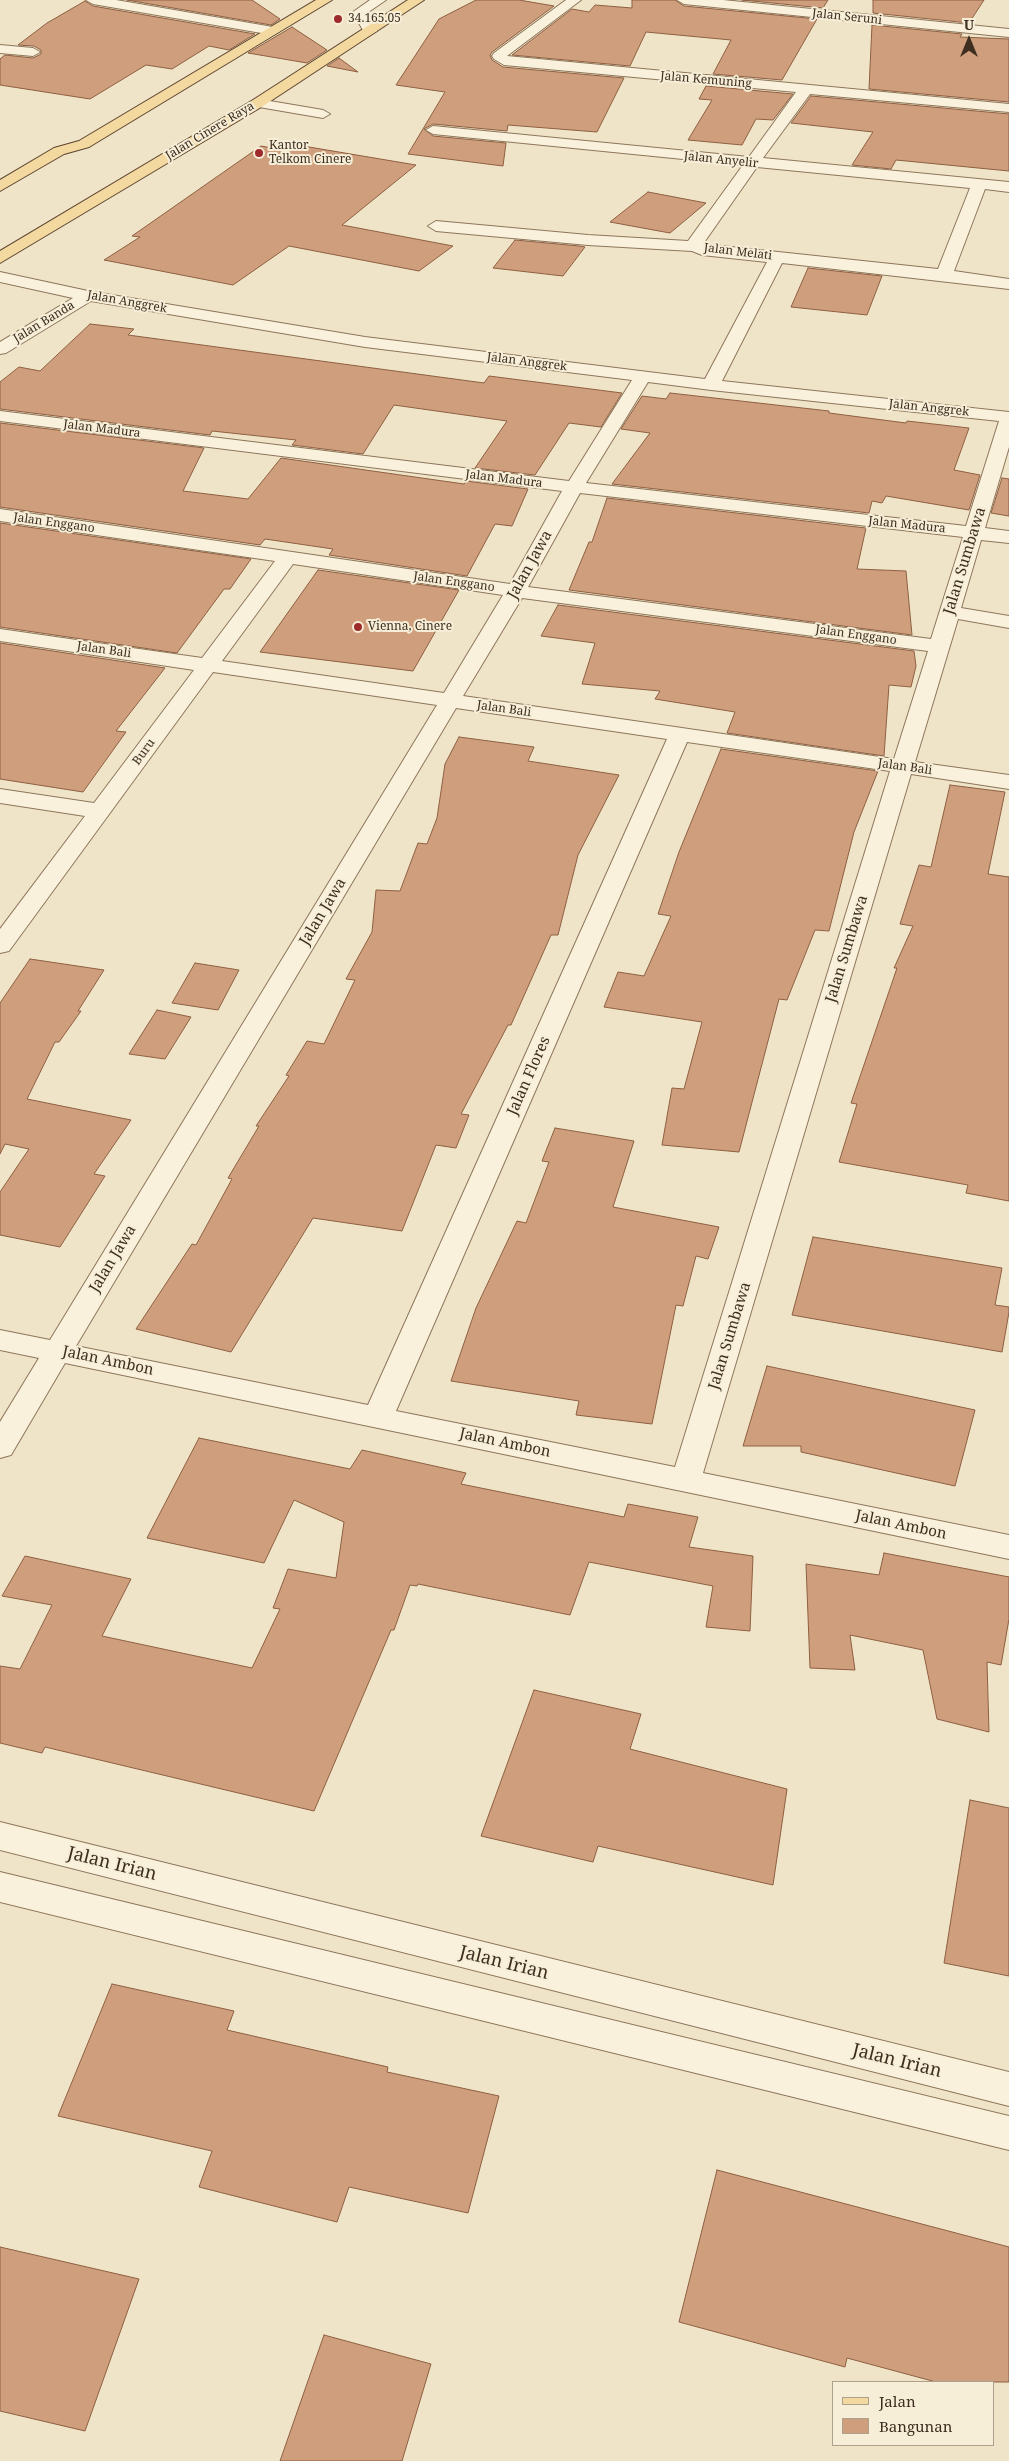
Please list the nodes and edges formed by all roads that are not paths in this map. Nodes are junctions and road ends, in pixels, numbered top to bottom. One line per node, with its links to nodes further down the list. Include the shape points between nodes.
1 (93, 0): 8 (street)
2 (310, 0): 8 (main road)
3 (325, 0): 8 (main road)
4 (379, 0): 9 (street, via 360,12)
5 (417, 0): 9 (main road, Jalan Cinere Raya)
6 (574, 0): 13 (street, Jalan Kemuning, via 499,56 504,61)
7 (684, 0): 10 (street, Jalan Seruni)
8 (267, 30): 20 (main road, via 68,142 60,151)
9 (370, 31): 14 (main road, Jalan Cinere Raya)
10 (1009, 33)
11 (0, 49): 12 (street)
12 (34, 52)
13 (806, 89): 15 (street, Jalan Kemuning); 18 (street, Jalan Melati)
14 (258, 103): 16 (street); 25 (main road, Jalan Cinere Raya)
15 (1009, 108)
16 (323, 114)
17 (433, 130): 18 (street, Jalan Anyelir)
18 (754, 164): 19 (street, Jalan Anyelir); 23 (street, Jalan Melati, via 695,242)
19 (979, 185): 21 (street, Jalan Anyelir); 27 (street)
20 (0, 186)
21 (1009, 187)
22 (436, 226): 23 (street)
23 (696, 246): 24 (street, Jalan Melati, via 702,250)
24 (777, 257): 27 (street, Jalan Melati); 34 (street)
25 (0, 258)
26 (0, 268): 30 (street, Jalan Anggrek)
27 (944, 275): 29 (street, Jalan Melati)
28 (0, 277): 30 (street, Jalan Anggrek)
29 (1009, 284)
30 (48, 286): 31 (street, Jalan Anggrek)
31 (88, 296): 32 (street, Jalan Banda); 33 (street, Jalan Anggrek, via 365,342)
32 (0, 349)
33 (643, 377): 34 (street, Jalan Anggrek); 37 (street, Jalan Jawa)
34 (711, 384): 36 (street, Jalan Anggrek)
35 (0, 416): 37 (street, Jalan Madura)
36 (1009, 417): 39 (street, Jalan Sumbawa)
37 (574, 487): 39 (street, Jalan Madura); 42 (street, Jalan Jawa)
38 (0, 516): 41 (street, Jalan Enggano)
39 (974, 532): 40 (street, Jalan Madura); 43 (street, Jalan Sumbawa)
40 (1009, 536)
41 (288, 557): 42 (street, Jalan Enggano); 47 (street, Buru)
42 (516, 591): 46 (street, Jalan Enggano); 48 (street, Jalan Jawa)
43 (950, 612): 44 (street); 46 (street, Jalan Sumbawa)
44 (1009, 622)
45 (0, 635): 47 (street, Jalan Bali)
46 (939, 646): 50 (street, Jalan Sumbawa)
47 (208, 666): 48 (street, Jalan Bali); 53 (street, Buru)
48 (450, 701): 49 (street, Jalan Bali); 56 (street, Jalan Jawa)
49 (680, 734): 50 (street, Jalan Bali); 57 (street, Jalan Flores)
50 (903, 766): 51 (street, Jalan Bali); 59 (street, Jalan Sumbawa)
51 (1009, 782)
52 (0, 796): 53 (street)
53 (100, 811): 54 (street, Buru)
54 (0, 945)
55 (0, 1340): 56 (street, Jalan Ambon)
56 (58, 1351): 57 (street, Jalan Ambon); 58 (street, Jalan Jawa)
57 (378, 1417): 59 (street, Jalan Ambon)
58 (0, 1447)
59 (686, 1480): 60 (street, Jalan Ambon)
60 (1009, 1547)
61 (0, 1836): 63 (street, Jalan Irian)
62 (0, 1888): 64 (street)
63 (1009, 2089)
64 (1009, 2133)

